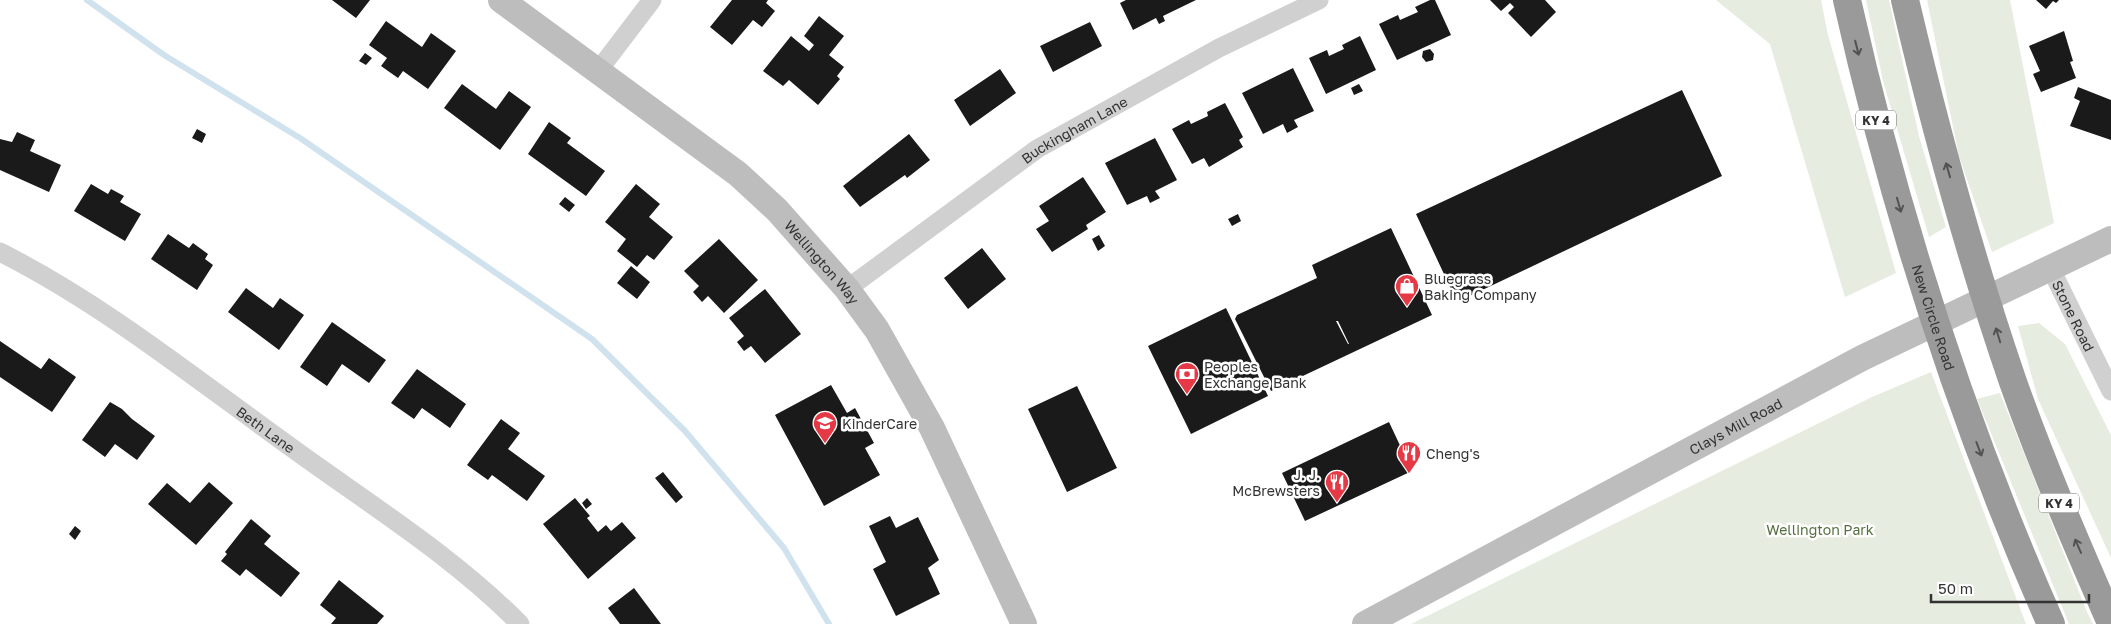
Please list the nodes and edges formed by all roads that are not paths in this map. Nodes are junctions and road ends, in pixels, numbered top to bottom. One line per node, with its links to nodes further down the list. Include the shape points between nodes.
1 (501, 0): 6 (main road, Wellington Way)
2 (652, 0): 6 (street)
3 (1319, 0): 10 (street, Buckingham Lane, via 1210,53 1036,150)
4 (1846, 0): 16 (highway, New Circle Road / KY 4, one-way to 16, via 1909,240 1962,403)
5 (1905, 0): 12 (highway, KY 4, one-way to 5, via 2059,503 2013,381 1962,217)
6 (598, 70): 10 (main road, Wellington Way, via 738,174 778,210)
7 (2111, 239): 9 (main road, Clays Mill Road)
8 (0, 252): 13 (street, Beth Lane, via 108,315 440,555)
9 (2050, 267): 11 (street, Stone Road); 15 (main road, Clays Mill Road, via 1862,358)
10 (847, 289): 14 (main road, Wellington Way, via 877,330 925,414)
11 (2111, 391)
12 (2111, 623)
13 (520, 624)
14 (1024, 624)
15 (1365, 624)
16 (2051, 624)

